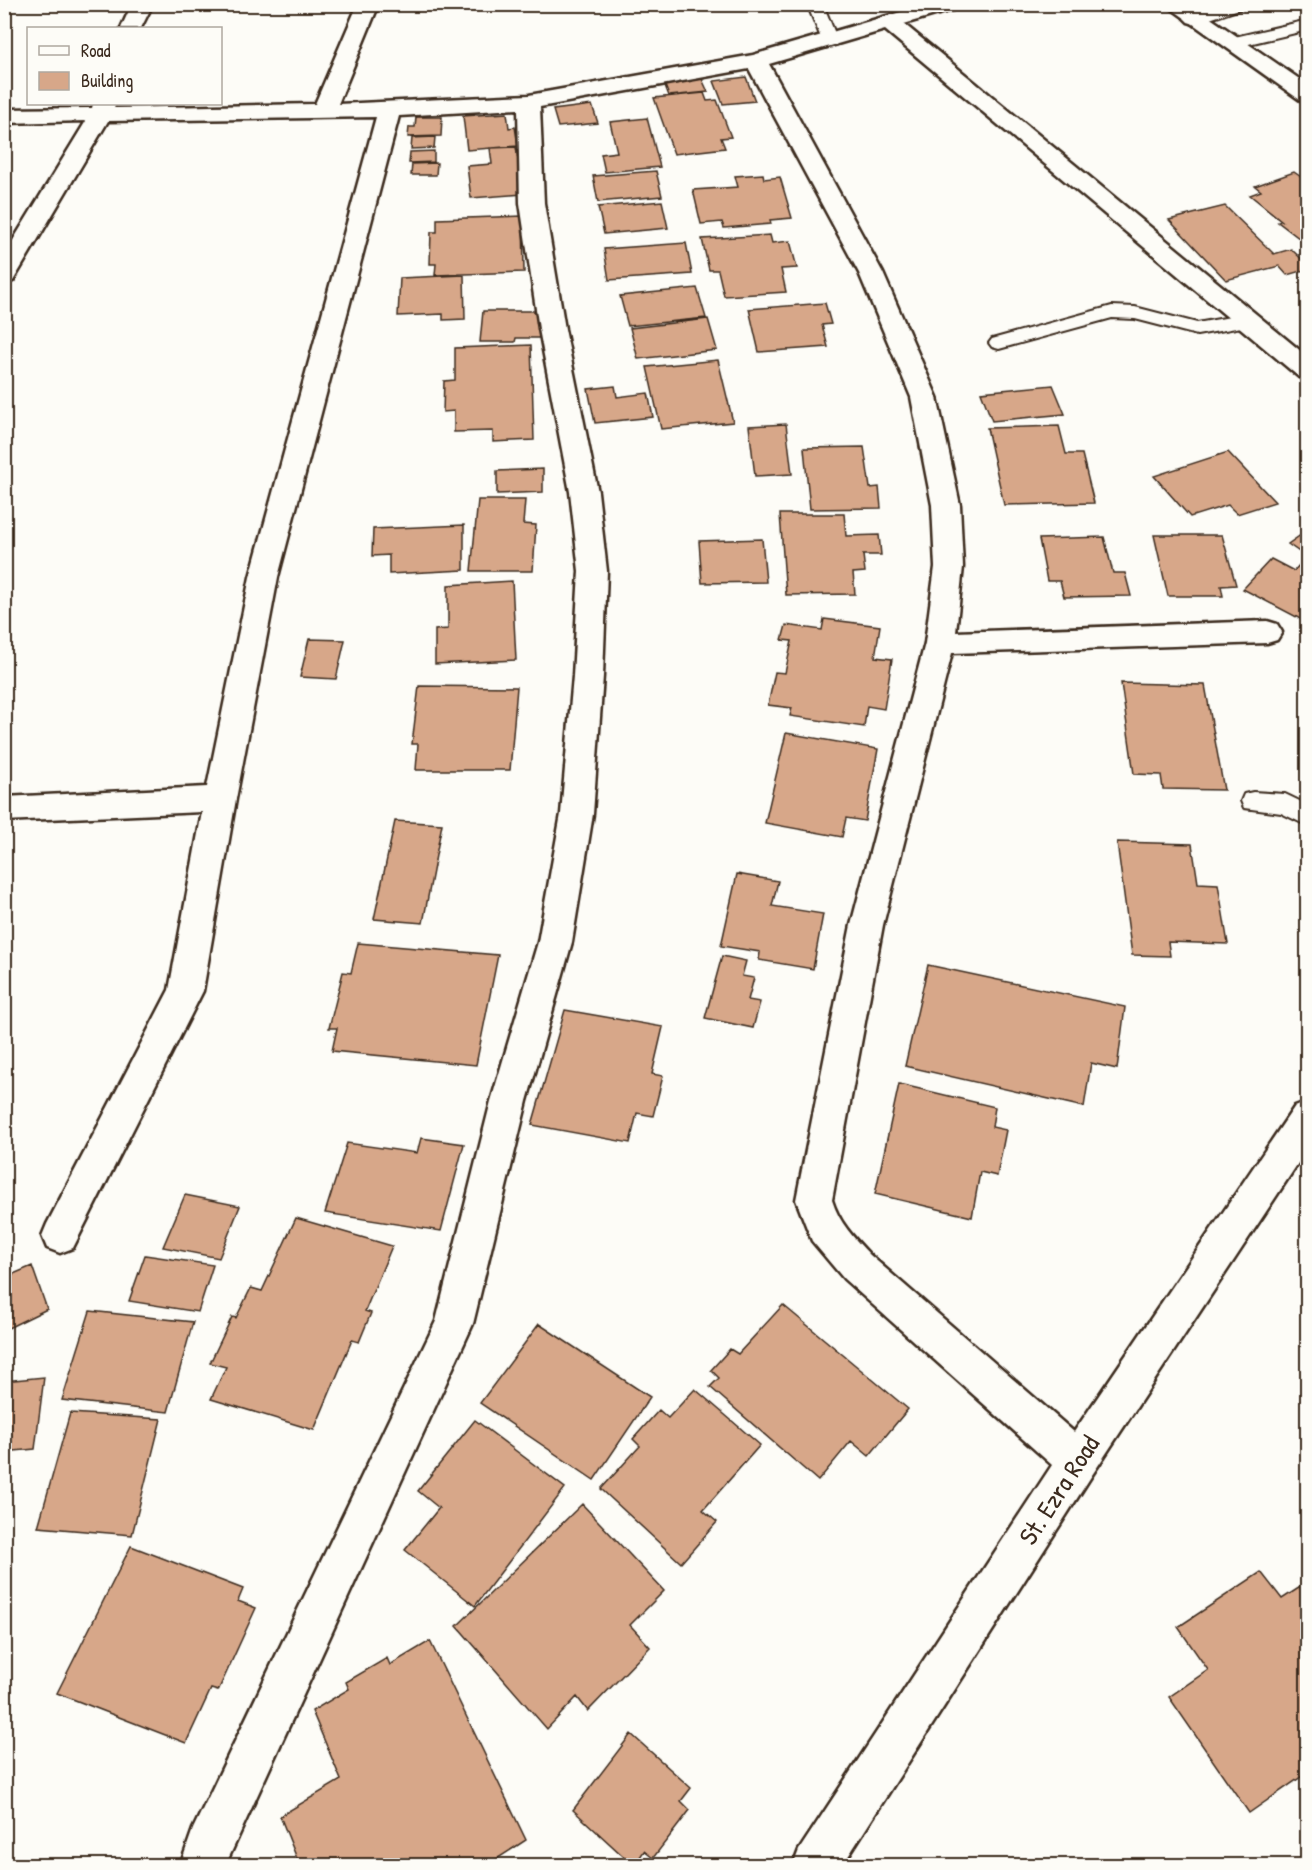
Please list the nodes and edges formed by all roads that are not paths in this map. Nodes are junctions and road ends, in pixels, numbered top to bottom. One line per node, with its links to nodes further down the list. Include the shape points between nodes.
1 (142, 4): 10 (street)
2 (369, 4): 17 (street)
3 (814, 4): 11 (lane)
4 (952, 4): 8 (street)
5 (1176, 4): 7 (street)
6 (1235, 4): 7 (street)
7 (1195, 18): 12 (street)
8 (891, 24): 11 (street); 21 (street)
9 (1308, 25): 12 (lane)
10 (131, 27)
11 (830, 41): 13 (street)
12 (1232, 43): 14 (street)
13 (756, 61): 15 (street); 25 (street, via 872,273 924,397 946,504 949,567)
14 (1308, 95)
15 (529, 102): 18 (street); 34 (street, via 532,203 584,492 593,571 577,814 555,942 509,1101 454,1324)
16 (102, 110): 17 (street); 19 (street); 20 (street)
17 (324, 110): 18 (street)
18 (389, 110): 26 (street, via 264,577)
19 (4, 116)
20 (4, 276)
21 (1247, 320): 22 (lane, via 1197,328 1135,313 1112,312); 23 (street)
22 (999, 343)
23 (1308, 371)
24 (1267, 632): 25 (street)
25 (940, 643): 32 (street, via 867,925 814,1200 818,1221 857,1267)
26 (220, 799): 28 (street); 31 (street, via 186,991)
27 (1253, 801): 29 (lane, via 1285,804)
28 (4, 809)
29 (1308, 817)
30 (1308, 1117): 32 (street, St. Ezra Road)
31 (60, 1236)
32 (1078, 1461): 33 (street, St. Ezra Road)
33 (826, 1859)
34 (202, 1866)

